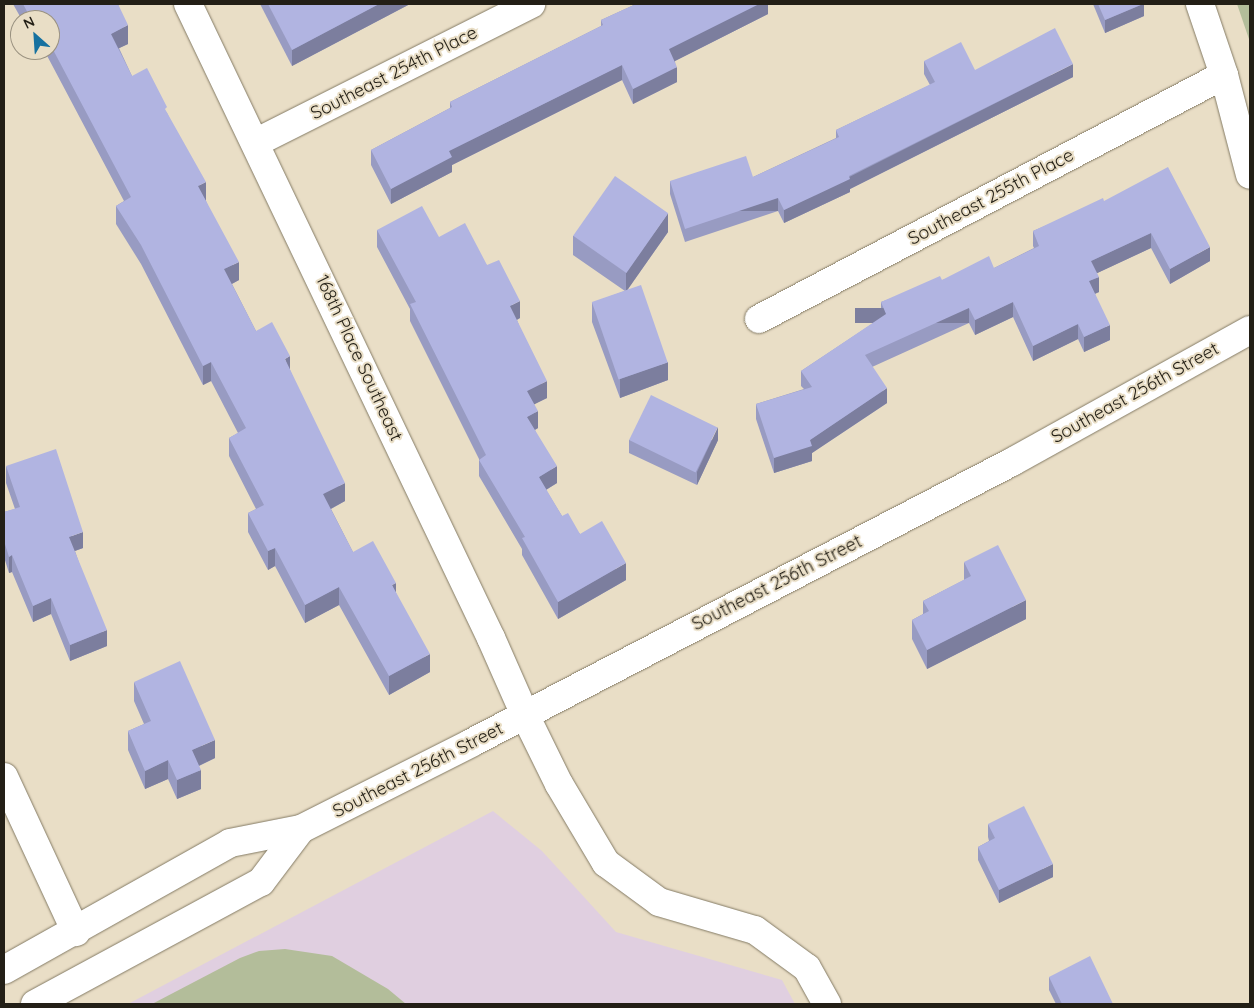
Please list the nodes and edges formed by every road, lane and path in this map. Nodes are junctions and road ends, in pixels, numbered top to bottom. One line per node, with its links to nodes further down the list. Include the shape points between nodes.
1 (188, 4): 5 (street, 168th Place Southeast)
2 (531, 4): 5 (street, Southeast 254th Place)
3 (1200, 4): 4 (street)
4 (1224, 74): 6 (street); 7 (street, Southeast 255th Place)
5 (257, 142): 9 (street, 168th Place Southeast)
6 (1250, 175)
7 (759, 319)
8 (1250, 330): 9 (street, Southeast 256th Street, via 1012,462)
9 (524, 715): 11 (street, Southeast 256th Street); 15 (street, 168th Place Southeast, via 559,784 606,863 659,902 755,930 807,968)
10 (4, 777): 12 (street)
11 (301, 829): 12 (street, Southeast 256th Street, via 230,843); 14 (street, Southeast 256th Street, via 261,882)
12 (76, 932): 13 (street, Southeast 256th Street)
13 (4, 970)
14 (35, 1004)
15 (827, 1004)

